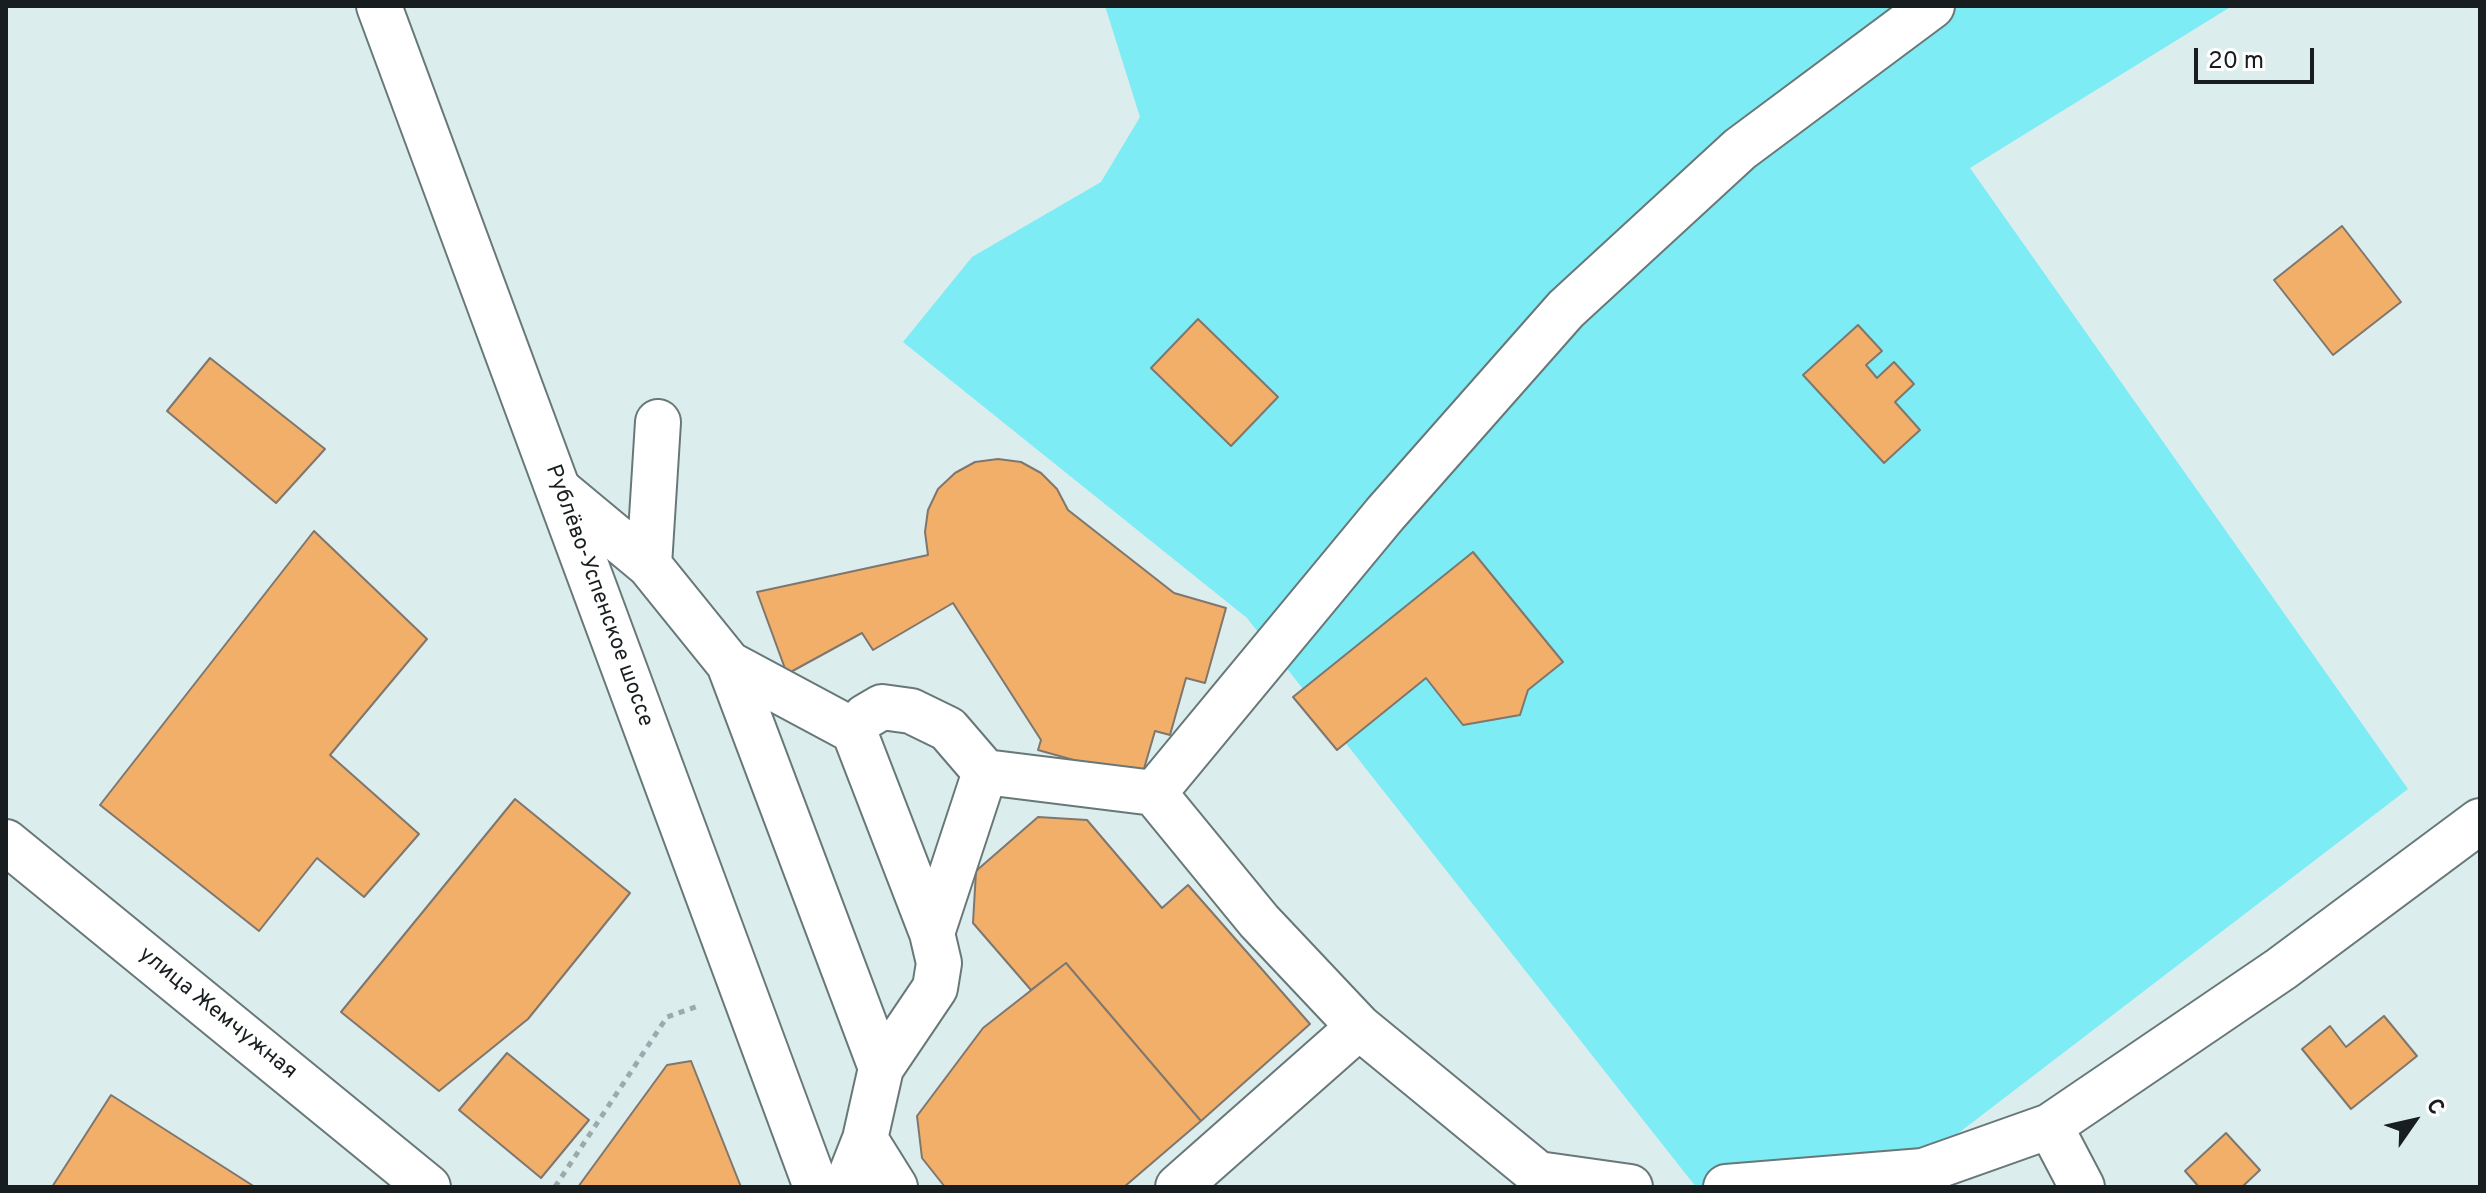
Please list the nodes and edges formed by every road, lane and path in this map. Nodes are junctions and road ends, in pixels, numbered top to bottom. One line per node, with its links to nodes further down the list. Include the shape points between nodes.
1 (379, 6): 4 (street, Рублёво-Успенское шоссе)
2 (1932, 6): 9 (street, via 1740,149 1566,309 1385,514)
3 (658, 422): 5 (street)
4 (560, 491): 5 (street); 20 (street, Рублёво-Успенское шоссе)
5 (649, 565): 6 (street)
6 (729, 664): 7 (street); 15 (street)
7 (854, 731): 8 (street, via 882,707 911,711 948,729); 12 (street)
8 (985, 772): 9 (street); 12 (street)
9 (1154, 793): 14 (street, via 1259,921)
10 (2480, 821): 16 (street, via 2281,969)
11 (6, 842): 18 (street, улица Жемчужная)
12 (932, 933): 15 (street, via 939,963 935,988)
13 (698, 1006): 19 (path, via 667,1017)
14 (1359, 1027): 23 (street); 24 (street, via 1538,1174)
15 (881, 1068): 17 (street)
16 (2050, 1126): 25 (street, via 1923,1171); 26 (street)
17 (865, 1139): 21 (street); 22 (street)
18 (428, 1187)
19 (555, 1187)
20 (816, 1187)
21 (846, 1187)
22 (895, 1187)
23 (1178, 1187)
24 (1630, 1187)
25 (1726, 1187)
26 (2082, 1187)

